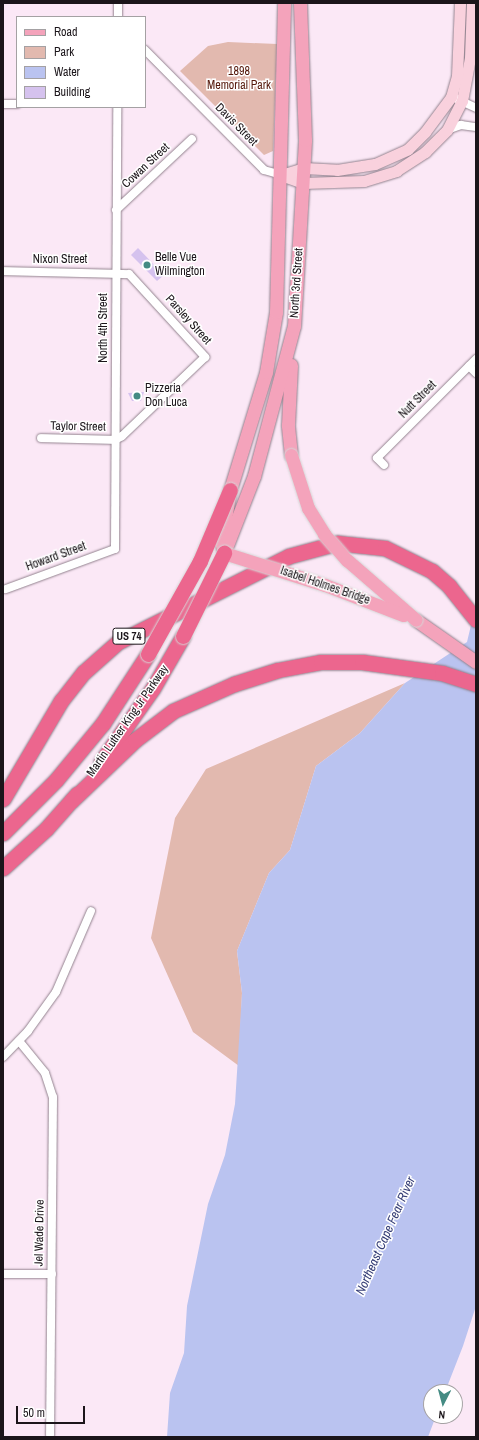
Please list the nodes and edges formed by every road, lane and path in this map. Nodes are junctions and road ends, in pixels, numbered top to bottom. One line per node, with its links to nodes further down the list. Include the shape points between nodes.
1 (118, 3): 6 (street)
2 (284, 3): 17 (main road, North 3rd Street)
3 (300, 3): 16 (main road, North 3rd Street, via 304,74)
4 (460, 3): 8 (main road)
5 (472, 3): 8 (main road, via 470,58)
6 (118, 16)
7 (146, 51): 17 (street, Davis Street, via 264,170)
8 (457, 99): 12 (street); 14 (main road); 16 (main road, via 425,132 390,158 355,168)
9 (3, 104): 10 (street)
10 (16, 104)
11 (117, 108): 19 (street, North 4th Street)
12 (476, 108)
13 (476, 127): 14 (street, via 461,125)
14 (447, 130): 18 (main road, via 425,152 386,175 364,181)
15 (192, 139): 19 (street, Cowan Street)
16 (304, 168): 17 (main road); 18 (main road, North 3rd Street)
17 (281, 175): 18 (main road); 29 (main road, North 3rd Street, via 276,312 266,372)
18 (303, 183): 22 (main road, North 3rd Street)
19 (116, 210): 21 (street, North 4th Street)
20 (3, 272): 21 (street, Nixon Street)
21 (117, 272): 27 (street, North 4th Street); 27 (street, Parsley Street, via 129,274 205,357 138,425)
22 (294, 326): 31 (main road, North 3rd Street, via 254,476); 33 (main road, bridge, via 288,425 291,455 308,508 324,534 356,569)
23 (476, 359): 24 (street, Nutt Street)
24 (469, 366): 25 (street); 28 (street, Nutt Street, via 377,458)
25 (476, 373)
26 (41, 438): 27 (street, Taylor Street)
27 (115, 440): 30 (street, North 4th Street)
28 (384, 465)
29 (230, 490): 31 (main road, bridge, via 221,542); 39 (highway, Martin Luther King Jr Parkway, bridge, via 200,561 148,654 103,723 61,774)
30 (115, 549): 32 (street, Howard Street)
31 (224, 553): 33 (main road, Isabel Holmes Bridge, bridge, via 324,585); 38 (highway, Martin Luther King Jr Parkway, bridge, via 183,636 149,694)
32 (6, 589)
33 (416, 620): 35 (main road, Isabel Holmes Bridge)
34 (476, 620): 37 (highway, US 74, via 449,586 410,558 357,544 317,546 254,571 118,642 84,672 61,701)
35 (476, 662)
36 (476, 684): 38 (highway, via 402,666 321,662 278,670 193,701 147,730)
37 (3, 799)
38 (71, 801): 40 (highway, Martin Luther King Jr Parkway)
39 (3, 833)
40 (3, 868)
41 (91, 911): 42 (street, via 56,992)
42 (19, 1041): 43 (street); 45 (street, Jel Wade Drive, via 45,1073 52,1097)
43 (3, 1057)
44 (3, 1274): 45 (street)
45 (52, 1274): 46 (street, Jel Wade Drive)
46 (50, 1435)

